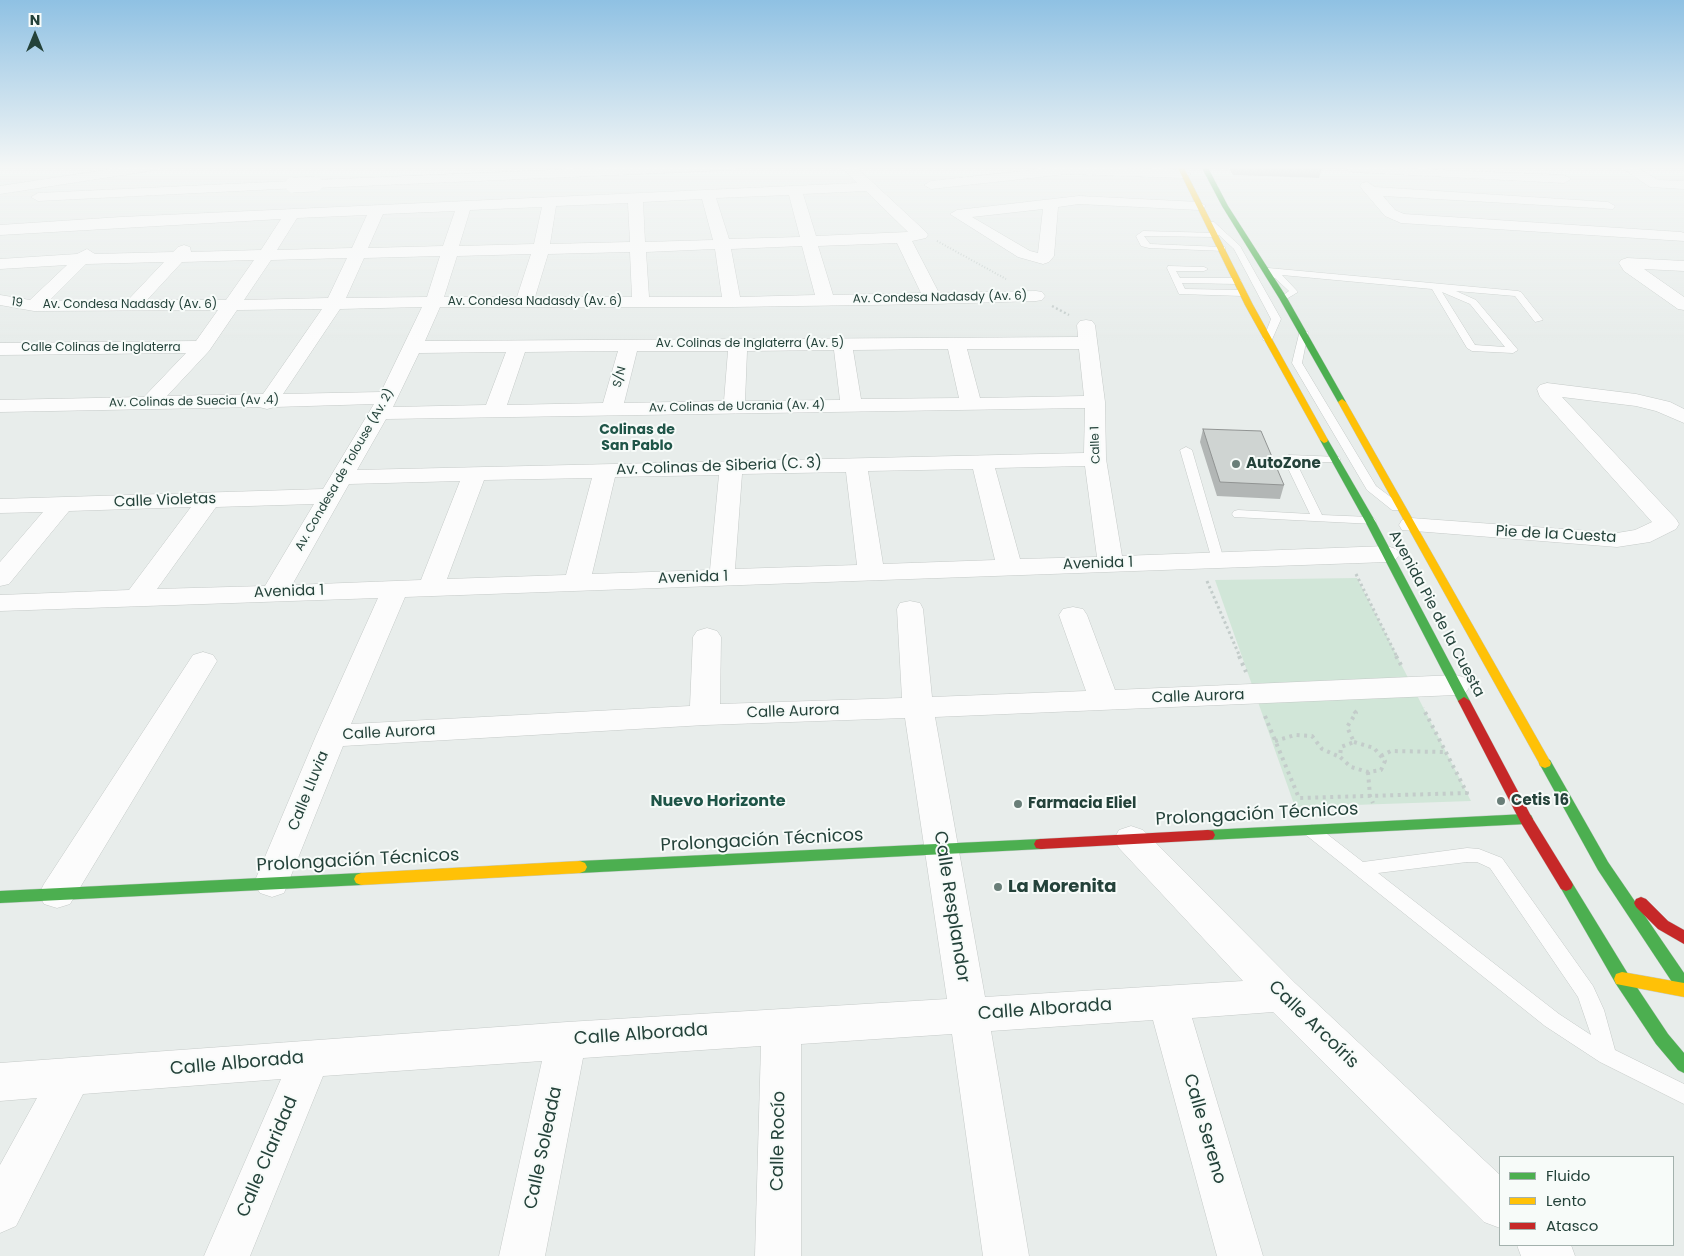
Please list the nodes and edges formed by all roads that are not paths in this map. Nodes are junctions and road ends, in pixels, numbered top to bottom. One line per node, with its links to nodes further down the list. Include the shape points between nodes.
1 (79, 225): 21 (street, via 24,228)
2 (118, 225): 33 (street)
3 (205, 225): 32 (street)
4 (285, 225): 31 (street)
5 (370, 225): 30 (street)
6 (458, 225): 29 (street, Av. Condesa de Tolouse (Av. 2))
7 (546, 225): 28 (street)
8 (637, 225): 26 (street)
9 (717, 225): 25 (street)
10 (806, 225): 24 (street)
11 (909, 225): 23 (street, via 920,235)
12 (975, 225): 13 (street, via 1024,254 1042,259 1046,256)
13 (1049, 225)
14 (1209, 225): 19 (main road, Avenida Pie de la Cuesta)
15 (1214, 225): 58 (lane, via 1237,248 1276,319)
16 (1237, 225): 37 (main road, Avenida Pie de la Cuesta)
17 (1494, 225): 20 (street)
18 (1637, 225): 20 (street)
19 (1215, 235): 27 (main road, Avenida Pie de la Cuesta); 27 (lane, via 1143,233 1140,236 1149,246)
20 (1654, 236): 22 (street)
21 (3, 237)
22 (1681, 237)
23 (903, 238): 24 (street); 43 (street)
24 (811, 242): 25 (street); 44 (street)
25 (722, 244): 26 (street); 48 (street)
26 (638, 247): 28 (street); 47 (street)
27 (1222, 248): 39 (main road, Avenida Pie de la Cuesta)
28 (541, 249): 29 (street); 50 (street)
29 (450, 251): 30 (street); 46 (street, Av. Condesa de Tolouse (Av. 2))
30 (359, 253): 31 (street); 49 (street)
31 (266, 255): 32 (street); 52 (street)
32 (177, 258): 33 (street); 51 (street)
33 (80, 259): 34 (street); 54 (street)
34 (0, 264)
35 (1684, 266): 53 (street, via 1627,263)
36 (1204, 268): 38 (lane, via 1171,268)
37 (1268, 272): 40 (lane); 56 (main road, Avenida Pie de la Cuesta)
38 (1176, 280): 39 (lane); 41 (lane, via 1182,292)
39 (1238, 281): 41 (main road, Avenida Pie de la Cuesta)
40 (1435, 287): 40 (lane, via 1472,348 1513,350 1473,302); 55 (lane, via 1518,294)
41 (1243, 293): 58 (main road, Avenida Pie de la Cuesta)
42 (1036, 296): 43 (street, Av. Condesa Nadasdy (Av. 6))
43 (933, 298): 44 (street, Av. Condesa Nadasdy (Av. 6))
44 (826, 299): 48 (street, Av. Condesa Nadasdy (Av. 6))
45 (0, 300): 54 (street, 19)
46 (434, 302): 49 (street, Av. Condesa Nadasdy (Av. 6)); 50 (street, Av. Condesa Nadasdy (Av. 6)); 65 (street, Av. Condesa de Tolouse (Av. 2))
47 (640, 302): 48 (street, Av. Condesa Nadasdy (Av. 6)); 50 (street, Av. Condesa Nadasdy (Av. 6))
48 (732, 302)
49 (335, 303): 52 (street, Av. Condesa Nadasdy (Av. 6)); 67 (street)
50 (524, 303)
51 (133, 305): 52 (street, Av. Condesa Nadasdy (Av. 6)); 54 (street, Av. Condesa Nadasdy (Av. 6))
52 (232, 305): 64 (street)
53 (1684, 305)
54 (34, 306)
55 (1538, 320)
56 (1303, 332): 92 (main road, Avenida Pie de la Cuesta); 92 (lane, via 1298,363 1371,488)
57 (1087, 334): 59 (street, Av. Colinas de Inglaterra (Av. 5)); 68 (street, Calle 1)
58 (1268, 340): 80 (main road, Avenida Pie de la Cuesta)
59 (956, 343): 61 (street, Av. Colinas de Inglaterra (Av. 5)); 69 (street)
60 (738, 344): 61 (street, Av. Colinas de Inglaterra (Av. 5)); 62 (street, Av. Colinas de Inglaterra (Av. 5)); 74 (street)
61 (843, 344): 72 (street)
62 (629, 345): 63 (street, Av. Colinas de Inglaterra (Av. 5)); 75 (street, S/N)
63 (518, 346): 65 (street, Av. Colinas de Inglaterra (Av. 5)); 76 (street)
64 (202, 347): 66 (street, Calle Colinas de Inglaterra); 70 (street)
65 (412, 347): 71 (street, Av. Condesa de Tolouse (Av. 2))
66 (0, 348)
67 (268, 402): 70 (street, Av. Colinas de Suecia (Av .4)); 71 (street, Av. Colinas de Suecia (Av .4))
68 (1094, 402): 69 (street, Av. Colinas de Ucrania (Av. 4)); 79 (street, Calle 1)
69 (971, 403): 72 (street, Av. Colinas de Ucrania (Av. 4))
70 (149, 404): 73 (street, Av. Colinas de Suecia (Av .4))
71 (384, 405): 76 (street, Av. Colinas de Ucrania (Av. 4)); 86 (street, Av. Condesa de Tolouse (Av. 2))
72 (851, 405): 74 (street, Av. Colinas de Ucrania (Av. 4))
73 (0, 406)
74 (734, 407): 75 (street, Av. Colinas de Ucrania (Av. 4))
75 (612, 409): 76 (street, Av. Colinas de Ucrania (Av. 4))
76 (494, 411)
77 (1684, 418): 94 (street, Pie de la Cuesta, via 1663,406 1636,400 1547,389 1547,393)
78 (1186, 450): 96 (lane)
79 (1095, 459): 81 (street, Av. Colinas de Siberia (C. 3)); 97 (street, Calle 1)
80 (1335, 459): 91 (lane, via 1289,458); 93 (main road, Avenida Pie de la Cuesta)
81 (982, 461): 82 (street, Av. Colinas de Siberia (C. 3)); 98 (street)
82 (856, 463): 83 (street, Av. Colinas de Siberia (C. 3)); 99 (street)
83 (730, 466): 84 (street, Av. Colinas de Siberia (C. 3)); 100 (street)
84 (605, 470): 85 (street, Av. Colinas de Siberia (C. 3)); 102 (street)
85 (475, 474): 86 (street, Av. Colinas de Siberia (C. 3)); 103 (street)
86 (337, 486): 87 (street, Calle Violetas); 105 (street, Av. Condesa de Tolouse (Av. 2))
87 (209, 500): 88 (street, Calle Violetas); 106 (street)
88 (62, 504): 89 (street, Calle Violetas); 101 (street)
89 (0, 506)
90 (1238, 514): 91 (lane)
91 (1318, 518): 93 (lane)
92 (1408, 519): 94 (street, Pie de la Cuesta, via 1617,540 1641,537); 121 (main road, Avenida Pie de la Cuesta)
93 (1370, 522): 95 (main road, Avenida Pie de la Cuesta)
94 (1675, 526)
95 (1387, 554): 96 (street, Avenida 1); 112 (main road, Avenida Pie de la Cuesta)
96 (1208, 560): 97 (street, Avenida 1)
97 (1111, 564): 98 (street, Avenida 1)
98 (1009, 567): 99 (street, Avenida 1)
99 (871, 572): 100 (street, Avenida 1)
100 (722, 577): 102 (street, Avenida 1)
101 (0, 578)
102 (577, 583): 103 (street, Avenida 1)
103 (431, 588): 104 (street, Avenida 1)
104 (395, 589): 105 (street, Avenida 1); 116 (street, Calle Lluvia)
105 (274, 593): 106 (street, Avenida 1)
106 (137, 598): 107 (street, Avenida 1)
107 (0, 603)
108 (910, 609): 114 (street, Calle Resplandor)
109 (1074, 615): 113 (street)
110 (707, 637): 115 (street)
111 (203, 661): 124 (street)
112 (1456, 685): 113 (street, Calle Aurora); 117 (main road, Avenida Pie de la Cuesta)
113 (1104, 701): 114 (street, Calle Aurora)
114 (918, 707): 115 (street, Calle Aurora); 120 (street, Calle Resplandor)
115 (705, 715): 116 (street, Calle Aurora)
116 (331, 736): 123 (street, Calle Lluvia)
117 (1526, 819): 118 (main road, Prolongación Técnicos); 127 (main road, Avenida Pie de la Cuesta)
118 (1310, 830): 119 (main road, Prolongación Técnicos); 122 (lane)
119 (1130, 839): 120 (main road, Prolongación Técnicos); 129 (street, Calle Arcoíris)
120 (942, 849): 123 (main road, Prolongación Técnicos); 131 (street, Calle Resplandor)
121 (1603, 866): 126 (main road, via 1663,925); 128 (main road, Avenida Pie de la Cuesta)
122 (1359, 869): 136 (lane, via 1552,1020); 136 (lane, via 1467,855 1496,863 1586,992)
123 (272, 884): 124 (main road, Prolongación Técnicos)
124 (57, 894): 125 (main road, Prolongación Técnicos)
125 (0, 897)
126 (1684, 938)
127 (1622, 979): 128 (main road); 133 (main road, Avenida Pie de la Cuesta)
128 (1684, 988)
129 (1281, 995): 130 (street, Calle Alborada); 142 (street, Calle Arcoíris)
130 (1168, 1002): 131 (street, Calle Alborada); 149 (street, Calle Sereno)
131 (969, 1016): 132 (street, Calle Alborada); 148 (street, Calle Resplandor)
132 (781, 1026): 134 (street, Calle Alborada); 147 (street, Calle Rocío)
133 (1662, 1039): 135 (main road); 138 (main road, Avenida Pie de la Cuesta)
134 (567, 1040): 137 (street, Calle Alborada); 146 (street, Calle Soleada)
135 (1677, 1040)
136 (1607, 1056): 141 (lane)
137 (310, 1058): 139 (street, Calle Alborada); 145 (street, Calle Claridad)
138 (1684, 1065)
139 (71, 1077): 140 (street, Calle Alborada); 143 (street)
140 (0, 1082)
141 (1684, 1094)
142 (1499, 1205)
143 (0, 1210)
144 (1541, 1246): 150 (street)
145 (227, 1256)
146 (522, 1256)
147 (778, 1256)
148 (1006, 1256)
149 (1240, 1256)
150 (1552, 1256)

